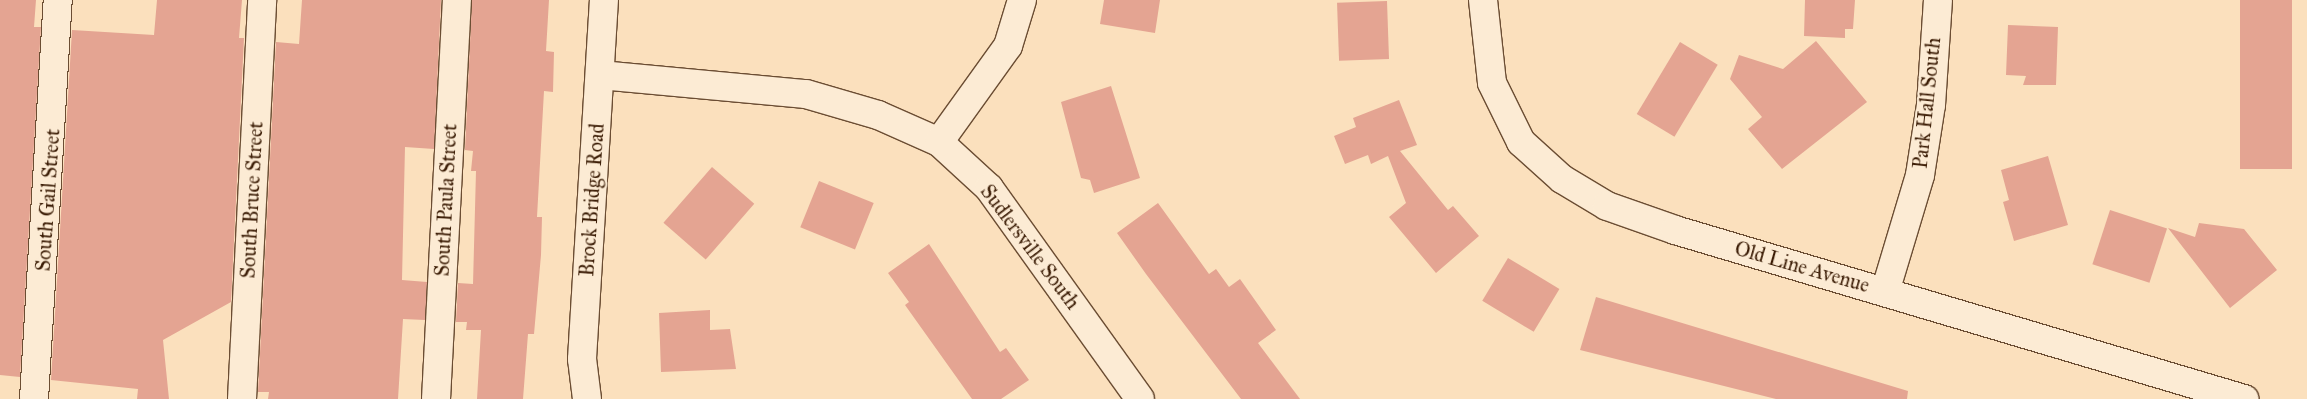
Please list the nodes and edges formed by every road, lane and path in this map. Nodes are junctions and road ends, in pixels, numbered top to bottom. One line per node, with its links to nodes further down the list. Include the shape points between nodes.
1 (58, 0): 11 (street, South Gail Street)
2 (262, 0): 12 (street, South Bruce Street)
3 (457, 0): 13 (street, South Paula Street)
4 (604, 0): 8 (street, Brock Bridge Road)
5 (1022, 0): 9 (street, via 1008,46)
6 (1483, 0): 10 (street, Old Line Avenue, via 1492,83 1521,142 1562,179 1607,206 1675,230)
7 (1938, 0): 10 (street, Park Hall South, via 1931,105 1920,175)
8 (600, 75): 9 (street, Sudlersville South, via 806,94 878,115); 14 (street, Brock Bridge Road, via 582,359)
9 (939, 142): 15 (street, Sudlersville South, via 989,188)
10 (1885, 292): 16 (street, Old Line Avenue)
11 (34, 399)
12 (242, 399)
13 (436, 399)
14 (587, 399)
15 (1140, 399)
16 (2244, 399)

